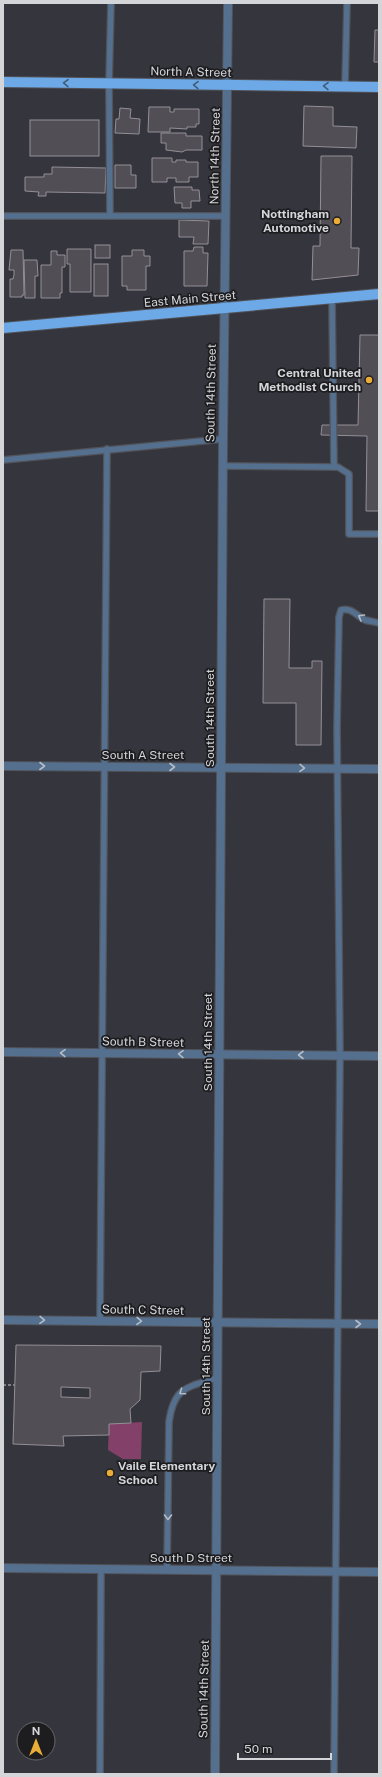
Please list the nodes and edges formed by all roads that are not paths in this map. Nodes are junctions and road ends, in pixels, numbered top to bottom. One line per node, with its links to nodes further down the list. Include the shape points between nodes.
1 (111, 3): 5 (lane)
2 (228, 3): 6 (street, North 14th Street)
3 (347, 3): 7 (lane)
4 (3, 82): 5 (main road, North A Street, one-way to 4)
5 (109, 84): 6 (main road, North A Street, one-way to 5); 10 (lane)
6 (228, 85): 7 (main road, North A Street, one-way to 6); 11 (street, North 14th Street)
7 (345, 86): 8 (main road, North A Street)
8 (379, 87)
9 (3, 216): 10 (lane)
10 (110, 216): 11 (lane)
11 (226, 216): 14 (street, North 14th Street)
12 (379, 294): 13 (main road, East Main Street)
13 (332, 299): 14 (main road, East Main Street); 20 (lane)
14 (224, 309): 15 (main road, East Main Street); 16 (street, South 14th Street)
15 (3, 328)
16 (223, 439): 17 (lane); 19 (street, South 14th Street)
17 (108, 449): 18 (lane); 24 (lane)
18 (3, 460)
19 (222, 466): 20 (lane); 25 (street, South 14th Street)
20 (334, 466): 21 (lane, via 349,474 349,534)
21 (379, 534)
22 (379, 623): 26 (lane, one-way to 26, via 366,620 351,610 341,610)
23 (3, 766): 24 (street, South A Street, one-way to 24)
24 (105, 766): 25 (street, South A Street, one-way to 25); 29 (lane)
25 (222, 767): 26 (street, South A Street, one-way to 26); 30 (street, South 14th Street)
26 (338, 768): 27 (street, South A Street); 31 (lane)
27 (379, 769)
28 (3, 1052): 29 (street, South B Street, one-way to 28)
29 (102, 1053): 30 (street, South B Street, one-way to 29); 34 (lane)
30 (220, 1055): 31 (street, South B Street, one-way to 30); 35 (street, South 14th Street)
31 (340, 1056): 32 (street, South B Street); 36 (lane)
32 (379, 1056)
33 (3, 1320): 34 (street, South C Street, one-way to 34)
34 (100, 1321): 35 (street, South C Street, one-way to 35)
35 (219, 1323): 36 (street, South C Street); 38 (street, South 14th Street)
36 (337, 1323): 37 (street, South C Street, one-way to 37); 43 (lane)
37 (379, 1324)
38 (218, 1378): 41 (lane, one-way to 41, via 180,1392 170,1410); 42 (street, South 14th Street)
39 (3, 1568): 40 (street, South D Street)
40 (101, 1569): 41 (street, South D Street); 45 (lane)
41 (167, 1570): 42 (street, South D Street)
42 (217, 1570): 43 (street, South D Street); 46 (street, South 14th Street)
43 (335, 1571): 44 (street, South D Street); 47 (lane)
44 (379, 1572)
45 (100, 1774)
46 (216, 1774)
47 (334, 1774)

